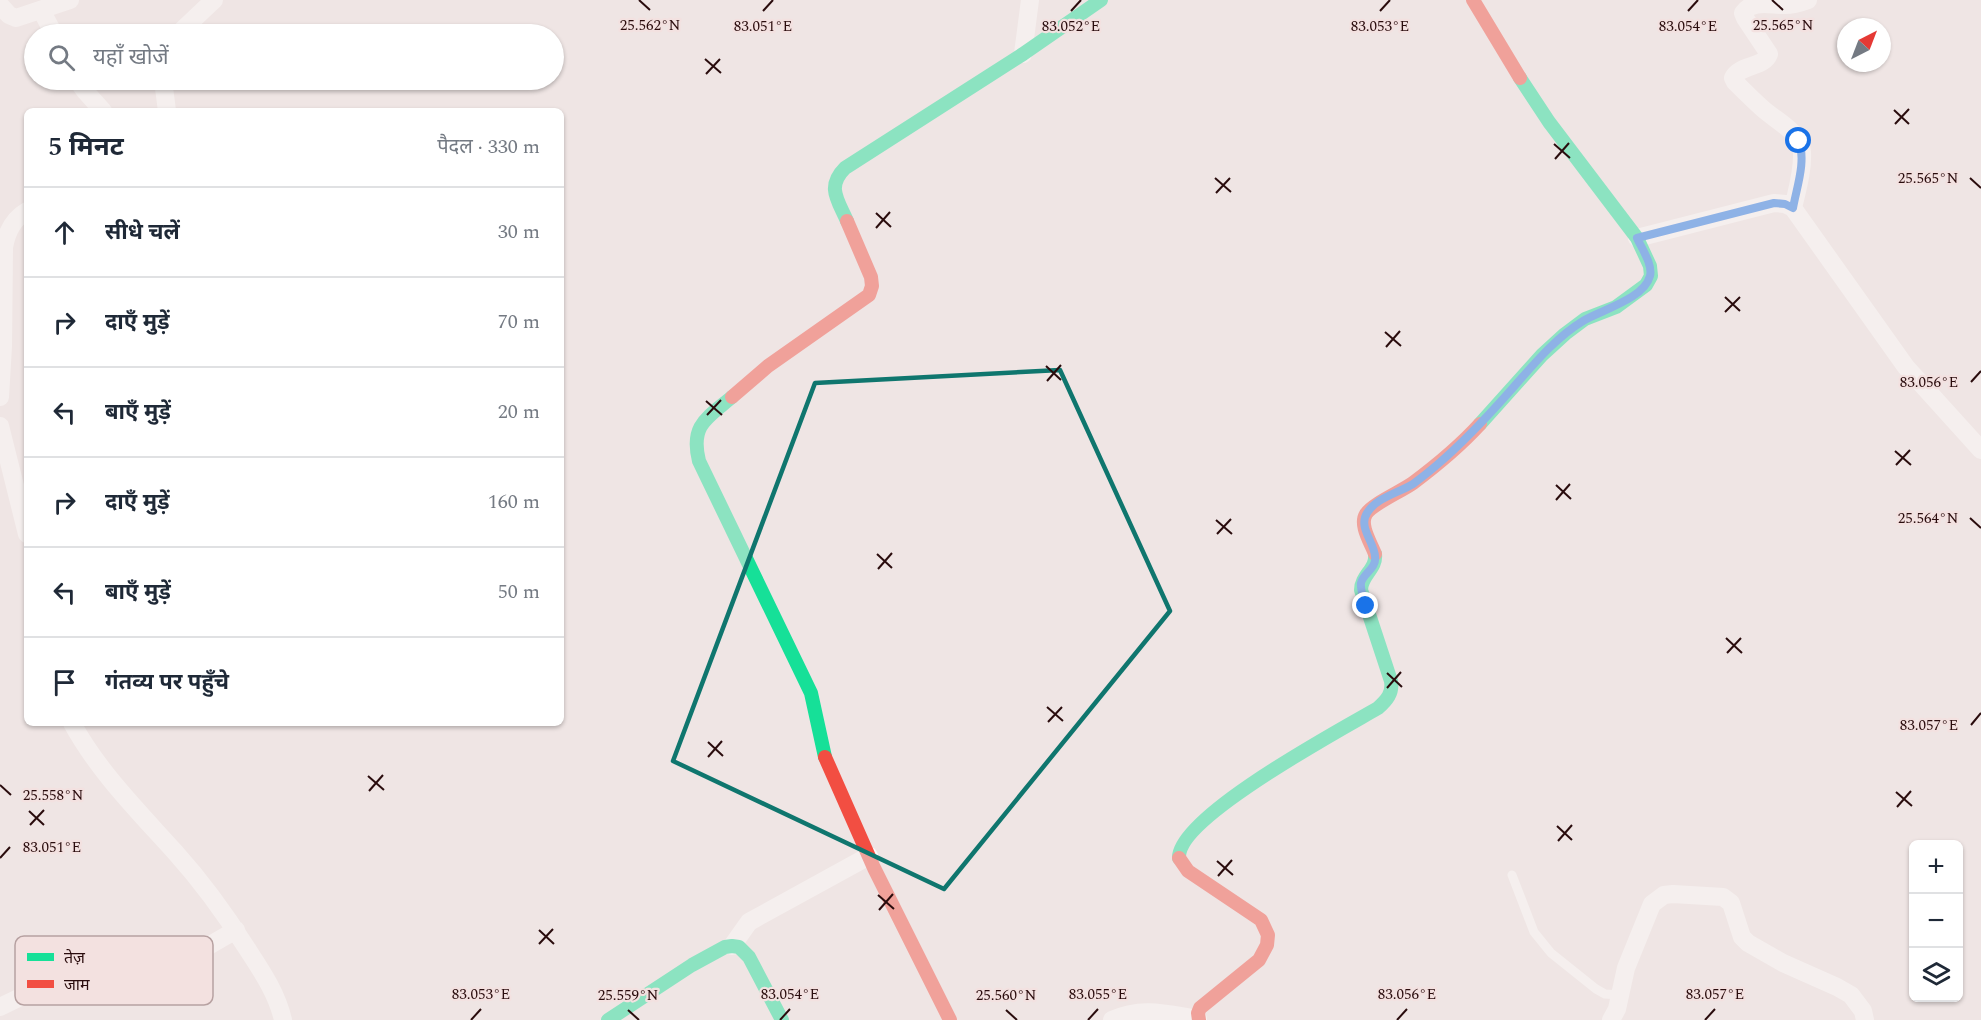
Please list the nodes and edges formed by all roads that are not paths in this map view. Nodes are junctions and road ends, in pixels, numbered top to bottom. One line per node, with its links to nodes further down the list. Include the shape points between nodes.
1 (70, 0): 8 (street)
2 (214, 0): 10 (street)
3 (1030, 0): 11 (street)
4 (1101, 0): 11 (street)
5 (1473, 0): 18 (street, via 1549,122)
6 (1808, 0): 16 (street, via 1783,5 1758,2 1746,8 1745,18 1768,57 1737,72 1733,78 1799,141 1802,163)
7 (0, 5): 8 (street, via 16,18)
8 (41, 10): 9 (street)
9 (49, 24)
10 (189, 24)
11 (1023, 54): 24 (street, via 837,176 836,194 871,276 869,295 768,366 716,409 697,433 699,461 811,693 822,751)
12 (83, 90): 14 (street)
13 (165, 90): 15 (street)
14 (100, 108)
15 (167, 108)
16 (1793, 208): 18 (street, via 1774,203); 21 (street, via 1906,367)
17 (24, 214): 19 (street, via 6,235 4,247)
18 (1637, 238): 32 (street, via 1650,266 1651,276 1646,285 1616,307 1564,334 1462,444 1365,515 1364,525 1376,560 1361,582 1361,590 1391,681 1391,694 1378,708 1230,798 1193,830 1181,846 1180,862 1188,872 1261,920 1269,938 1259,960 1205,1003)
19 (0, 397)
20 (0, 426): 22 (street)
21 (1981, 450)
22 (24, 522)
23 (74, 726): 26 (street, via 106,774 200,881)
24 (869, 856): 28 (street, via 749,922); 36 (street)
25 (1512, 875): 29 (lane, via 1534,932 1546,949 1596,989)
26 (236, 930): 27 (street); 33 (street, via 268,981)
27 (213, 943)
28 (732, 946): 34 (street, via 692,965); 35 (street, via 749,957)
29 (1621, 995): 38 (street); 39 (street, via 1630,959 1657,898 1672,894 1723,897 1731,903 1742,937 1748,943 1851,995)
30 (15, 1000): 31 (street)
31 (0, 1007)
32 (1198, 1019): 37 (street, via 1142,1011)
33 (283, 1020)
34 (608, 1020)
35 (782, 1020)
36 (950, 1020)
37 (1112, 1020)
38 (1611, 1020)
39 (1865, 1020)

